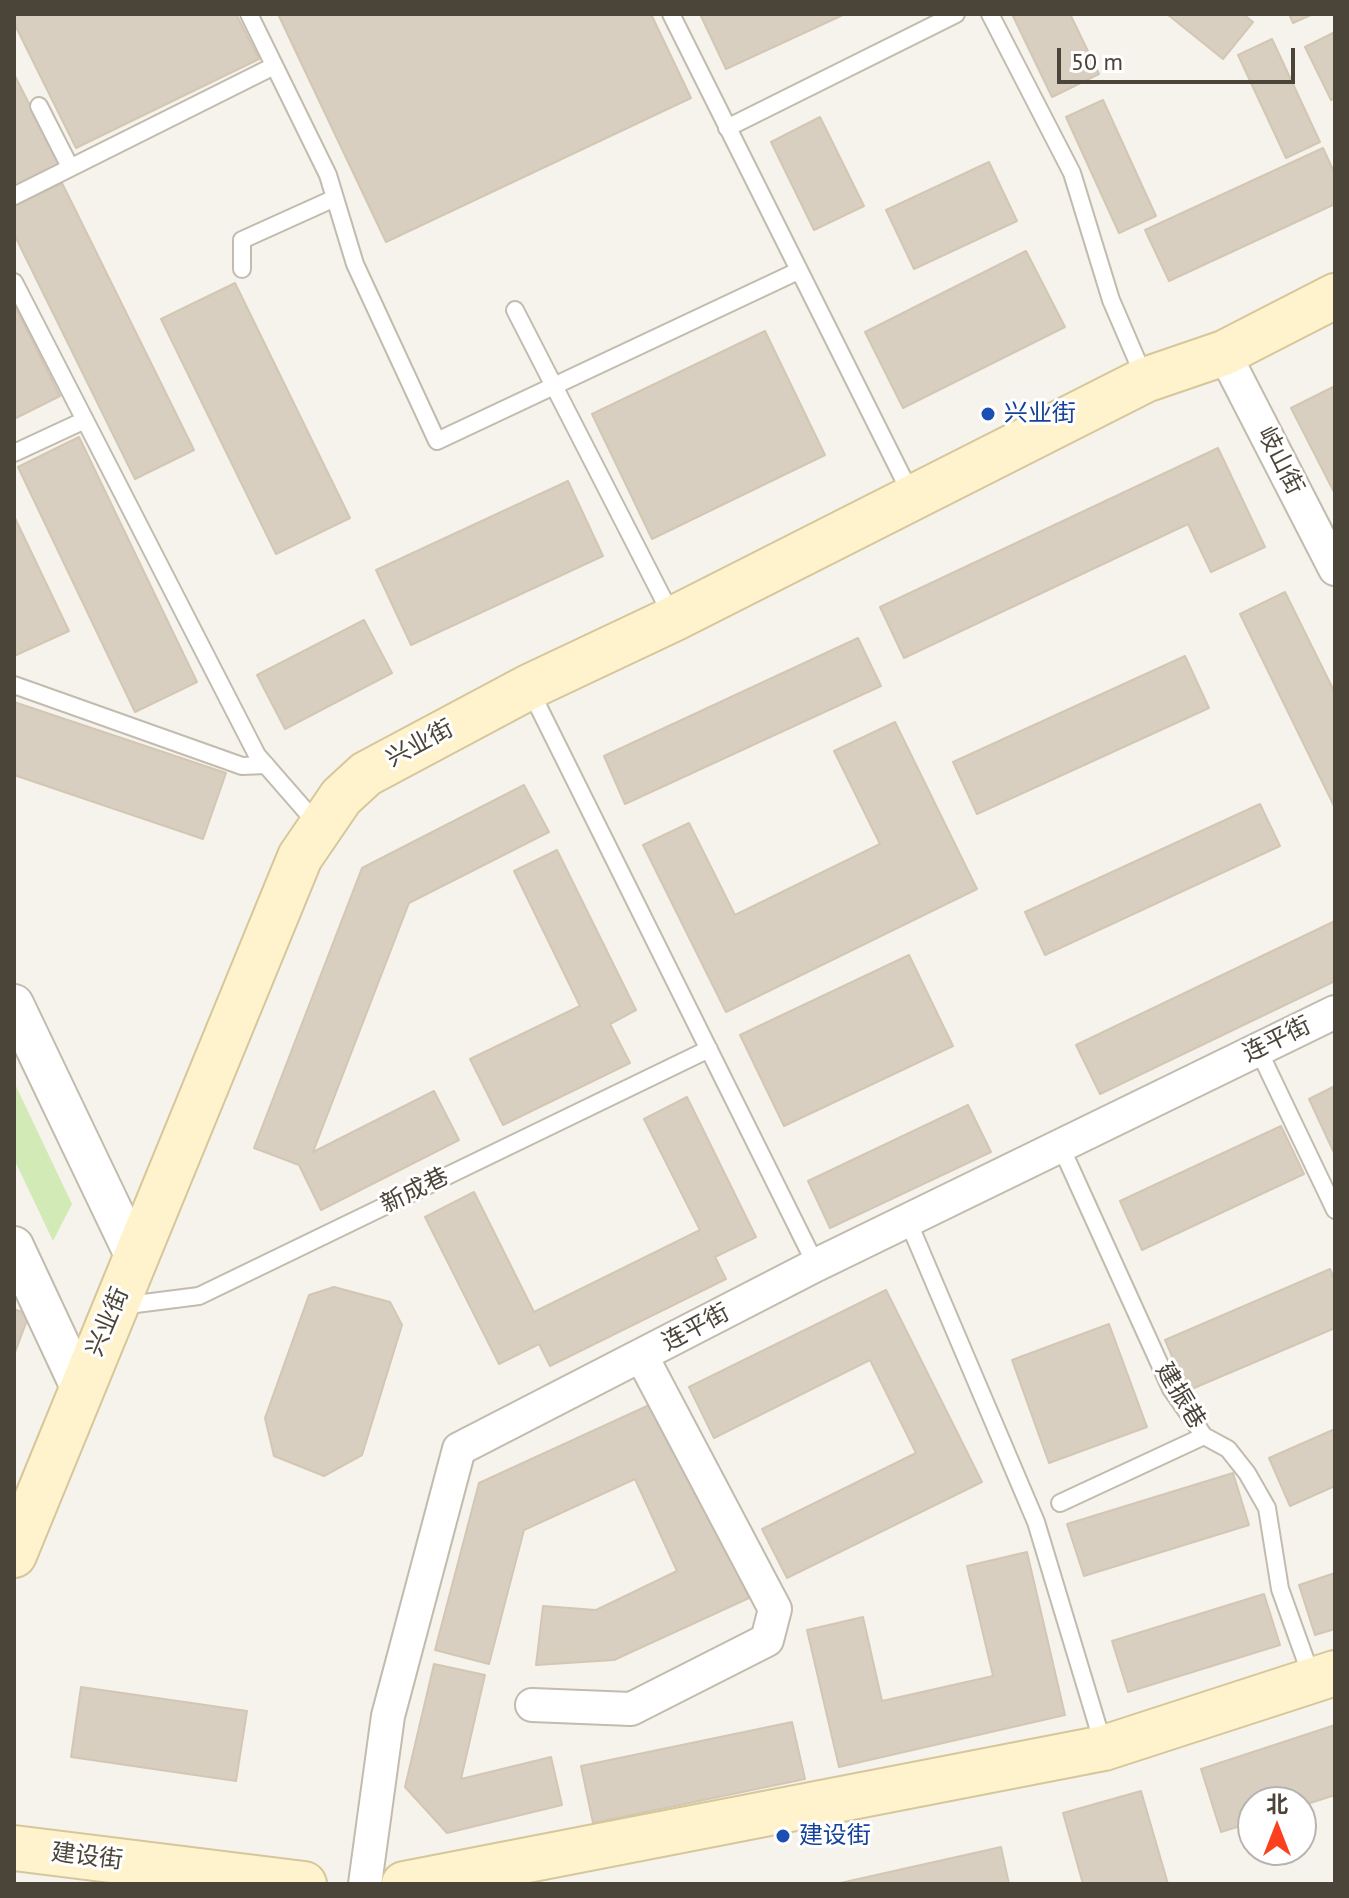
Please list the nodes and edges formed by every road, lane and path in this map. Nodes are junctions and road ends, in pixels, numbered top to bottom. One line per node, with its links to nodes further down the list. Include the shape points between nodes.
1 (249, 14): 5 (lane)
2 (671, 14): 7 (lane)
3 (956, 14): 7 (lane)
4 (990, 14): 17 (lane, via 1072,173 1111,300)
5 (274, 66): 8 (lane); 10 (lane)
6 (39, 106): 8 (lane)
7 (727, 128): 12 (lane)
8 (70, 167): 9 (lane)
9 (14, 196)
10 (335, 198): 11 (lane, via 242,240); 18 (lane, via 355,264 437,441)
11 (242, 269)
12 (798, 271): 18 (lane); 21 (lane)
13 (14, 282): 19 (lane)
14 (1335, 296): 16 (main road, 兴业街)
15 (515, 310): 18 (lane)
16 (1224, 353): 17 (main road, 兴业街); 22 (street, 岐山街)
17 (1145, 380): 21 (main road, 兴业街)
18 (553, 386): 23 (lane)
19 (85, 420): 20 (lane); 26 (lane)
20 (14, 453)
21 (912, 496): 23 (main road, 兴业街)
22 (1335, 569)
23 (673, 619): 25 (main road, 兴业街)
24 (14, 685): 26 (lane, via 242,766)
25 (529, 687): 27 (main road, 兴业街, via 366,774); 30 (lane)
26 (266, 765): 27 (lane)
27 (319, 826): 36 (main road, 兴业街, via 300,857)
28 (14, 1004): 36 (street)
29 (1335, 1012): 31 (street, 连平街)
30 (709, 1049): 37 (lane); 38 (lane, 新成巷, via 199,1296)
31 (1258, 1049): 32 (street, 连平街); 33 (lane)
32 (1061, 1147): 34 (street, 连平街); 41 (lane, 建振巷, via 1171,1389)
33 (1335, 1210)
34 (908, 1221): 37 (street, 连平街); 46 (lane, via 1036,1522)
35 (14, 1246): 40 (street)
36 (135, 1257): 38 (main road, 兴业街)
37 (816, 1265): 39 (street, 连平街)
38 (114, 1306): 40 (main road, 兴业街)
39 (642, 1357): 45 (street, via 775,1609 767,1640 631,1709); 49 (street, 连平街, via 459,1449 388,1716)
40 (80, 1387): 43 (main road, 兴业街)
41 (1204, 1436): 42 (lane); 44 (lane, 建振巷, via 1228,1449 1267,1508 1280,1589)
42 (1060, 1503)
43 (14, 1555)
44 (1324, 1677): 46 (main road)
45 (532, 1705)
46 (1104, 1748): 50 (main road)
47 (14, 1848): 48 (main road, 建设街)
48 (304, 1884)
49 (365, 1884)
50 (404, 1884)

